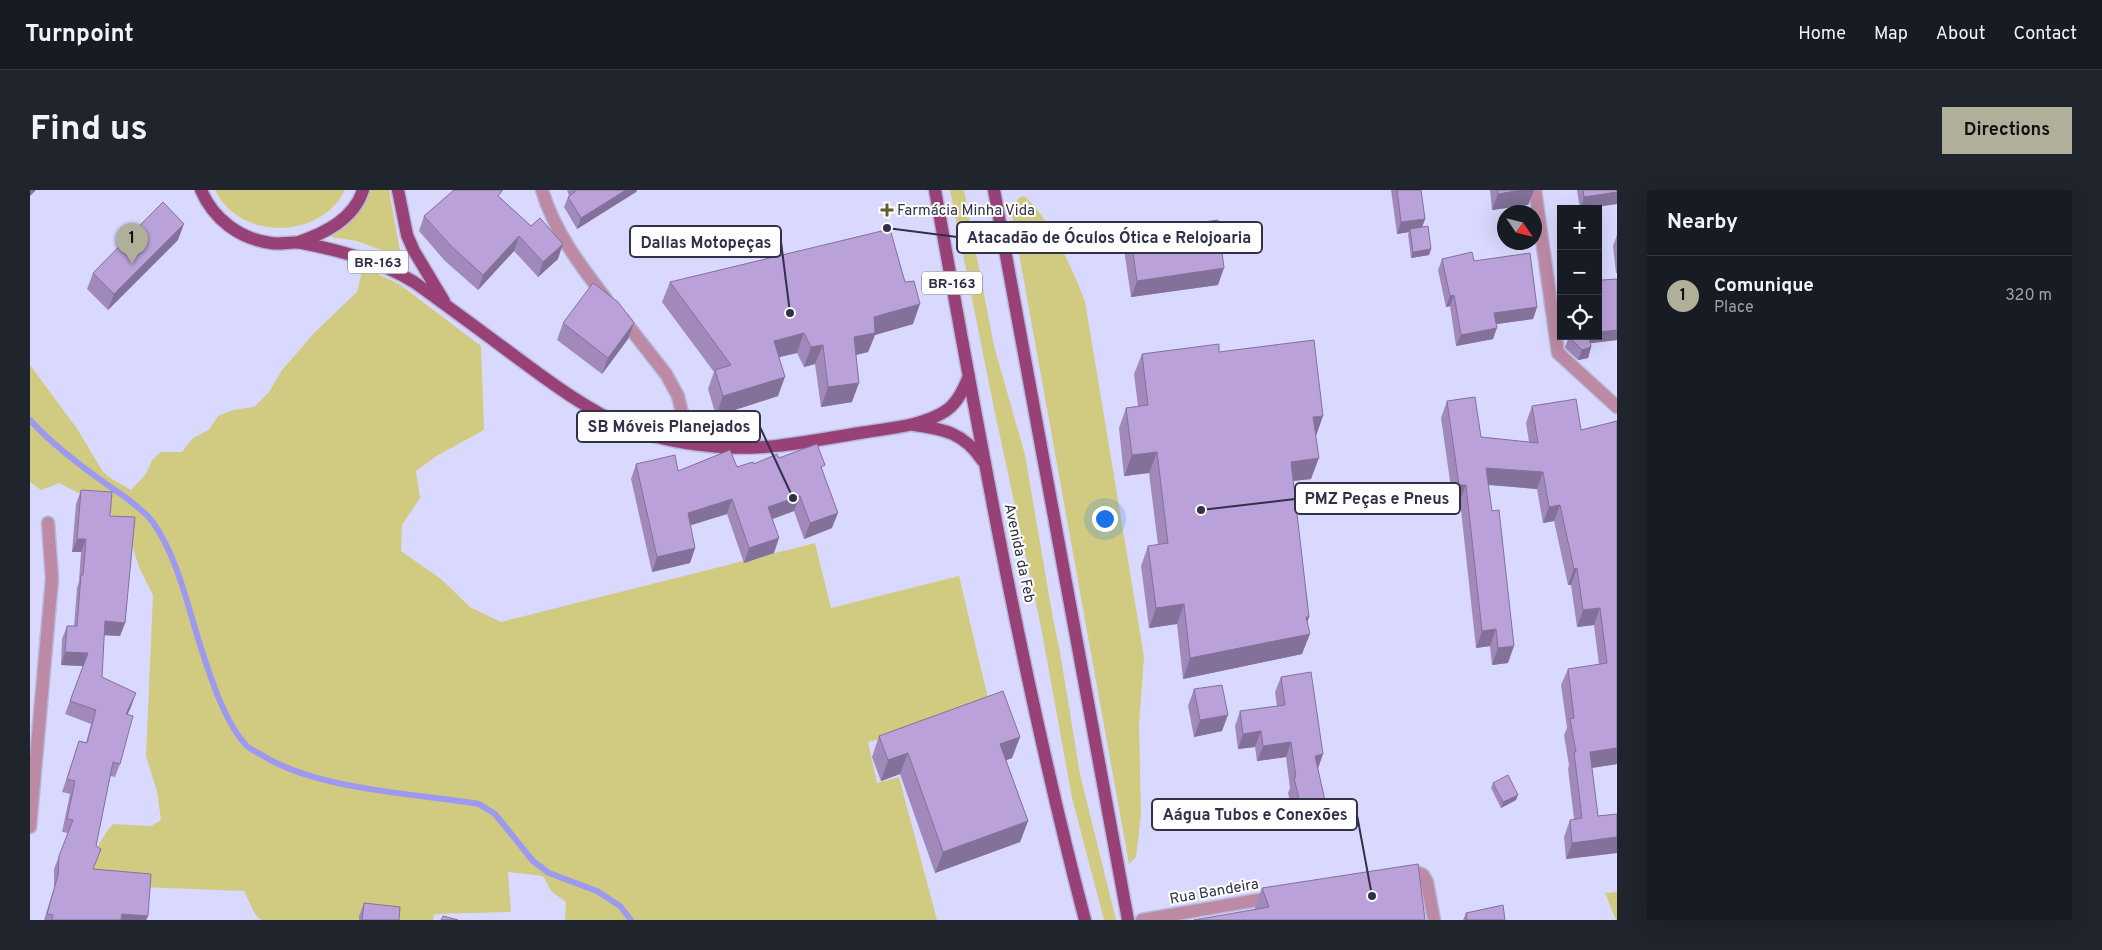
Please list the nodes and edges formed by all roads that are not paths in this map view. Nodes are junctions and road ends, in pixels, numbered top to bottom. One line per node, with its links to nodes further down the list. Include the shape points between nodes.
1 (201, 190): 8 (main road, BR-163, via 206,202 224,223 246,237 272,244)
2 (363, 190): 8 (main road, BR-163, via 346,217 324,233)
3 (398, 190): 10 (main road, BR-163, via 407,236)
4 (542, 190): 14 (street, via 548,212 579,264 666,374 678,396)
5 (935, 190): 11 (main road, Avenida da Feb / BR-163)
6 (994, 190): 22 (main road)
7 (1535, 190): 9 (street)
8 (299, 242): 10 (main road, BR-163, via 375,261)
9 (1555, 287): 12 (street, via 1558,353)
10 (447, 305): 14 (main road, BR-163, via 580,401 631,428)
11 (969, 376): 13 (main road, BR-163, via 961,394 948,410); 15 (main road, Avenida da Feb)
12 (1617, 408)
13 (912, 424): 14 (main road, BR-163, via 772,446 722,447); 15 (main road, via 944,430 961,438 974,447)
14 (689, 443)
15 (985, 465): 21 (main road, Avenida da Feb, via 1064,841)
16 (48, 523): 17 (street, via 52,579)
17 (36, 697): 18 (street)
18 (30, 827)
19 (1387, 877): 24 (street, via 1416,872 1423,875)
20 (1289, 894): 23 (street, Rua Bandeira)
21 (1085, 920)
22 (1128, 920)
23 (1142, 920)
24 (1434, 920)

